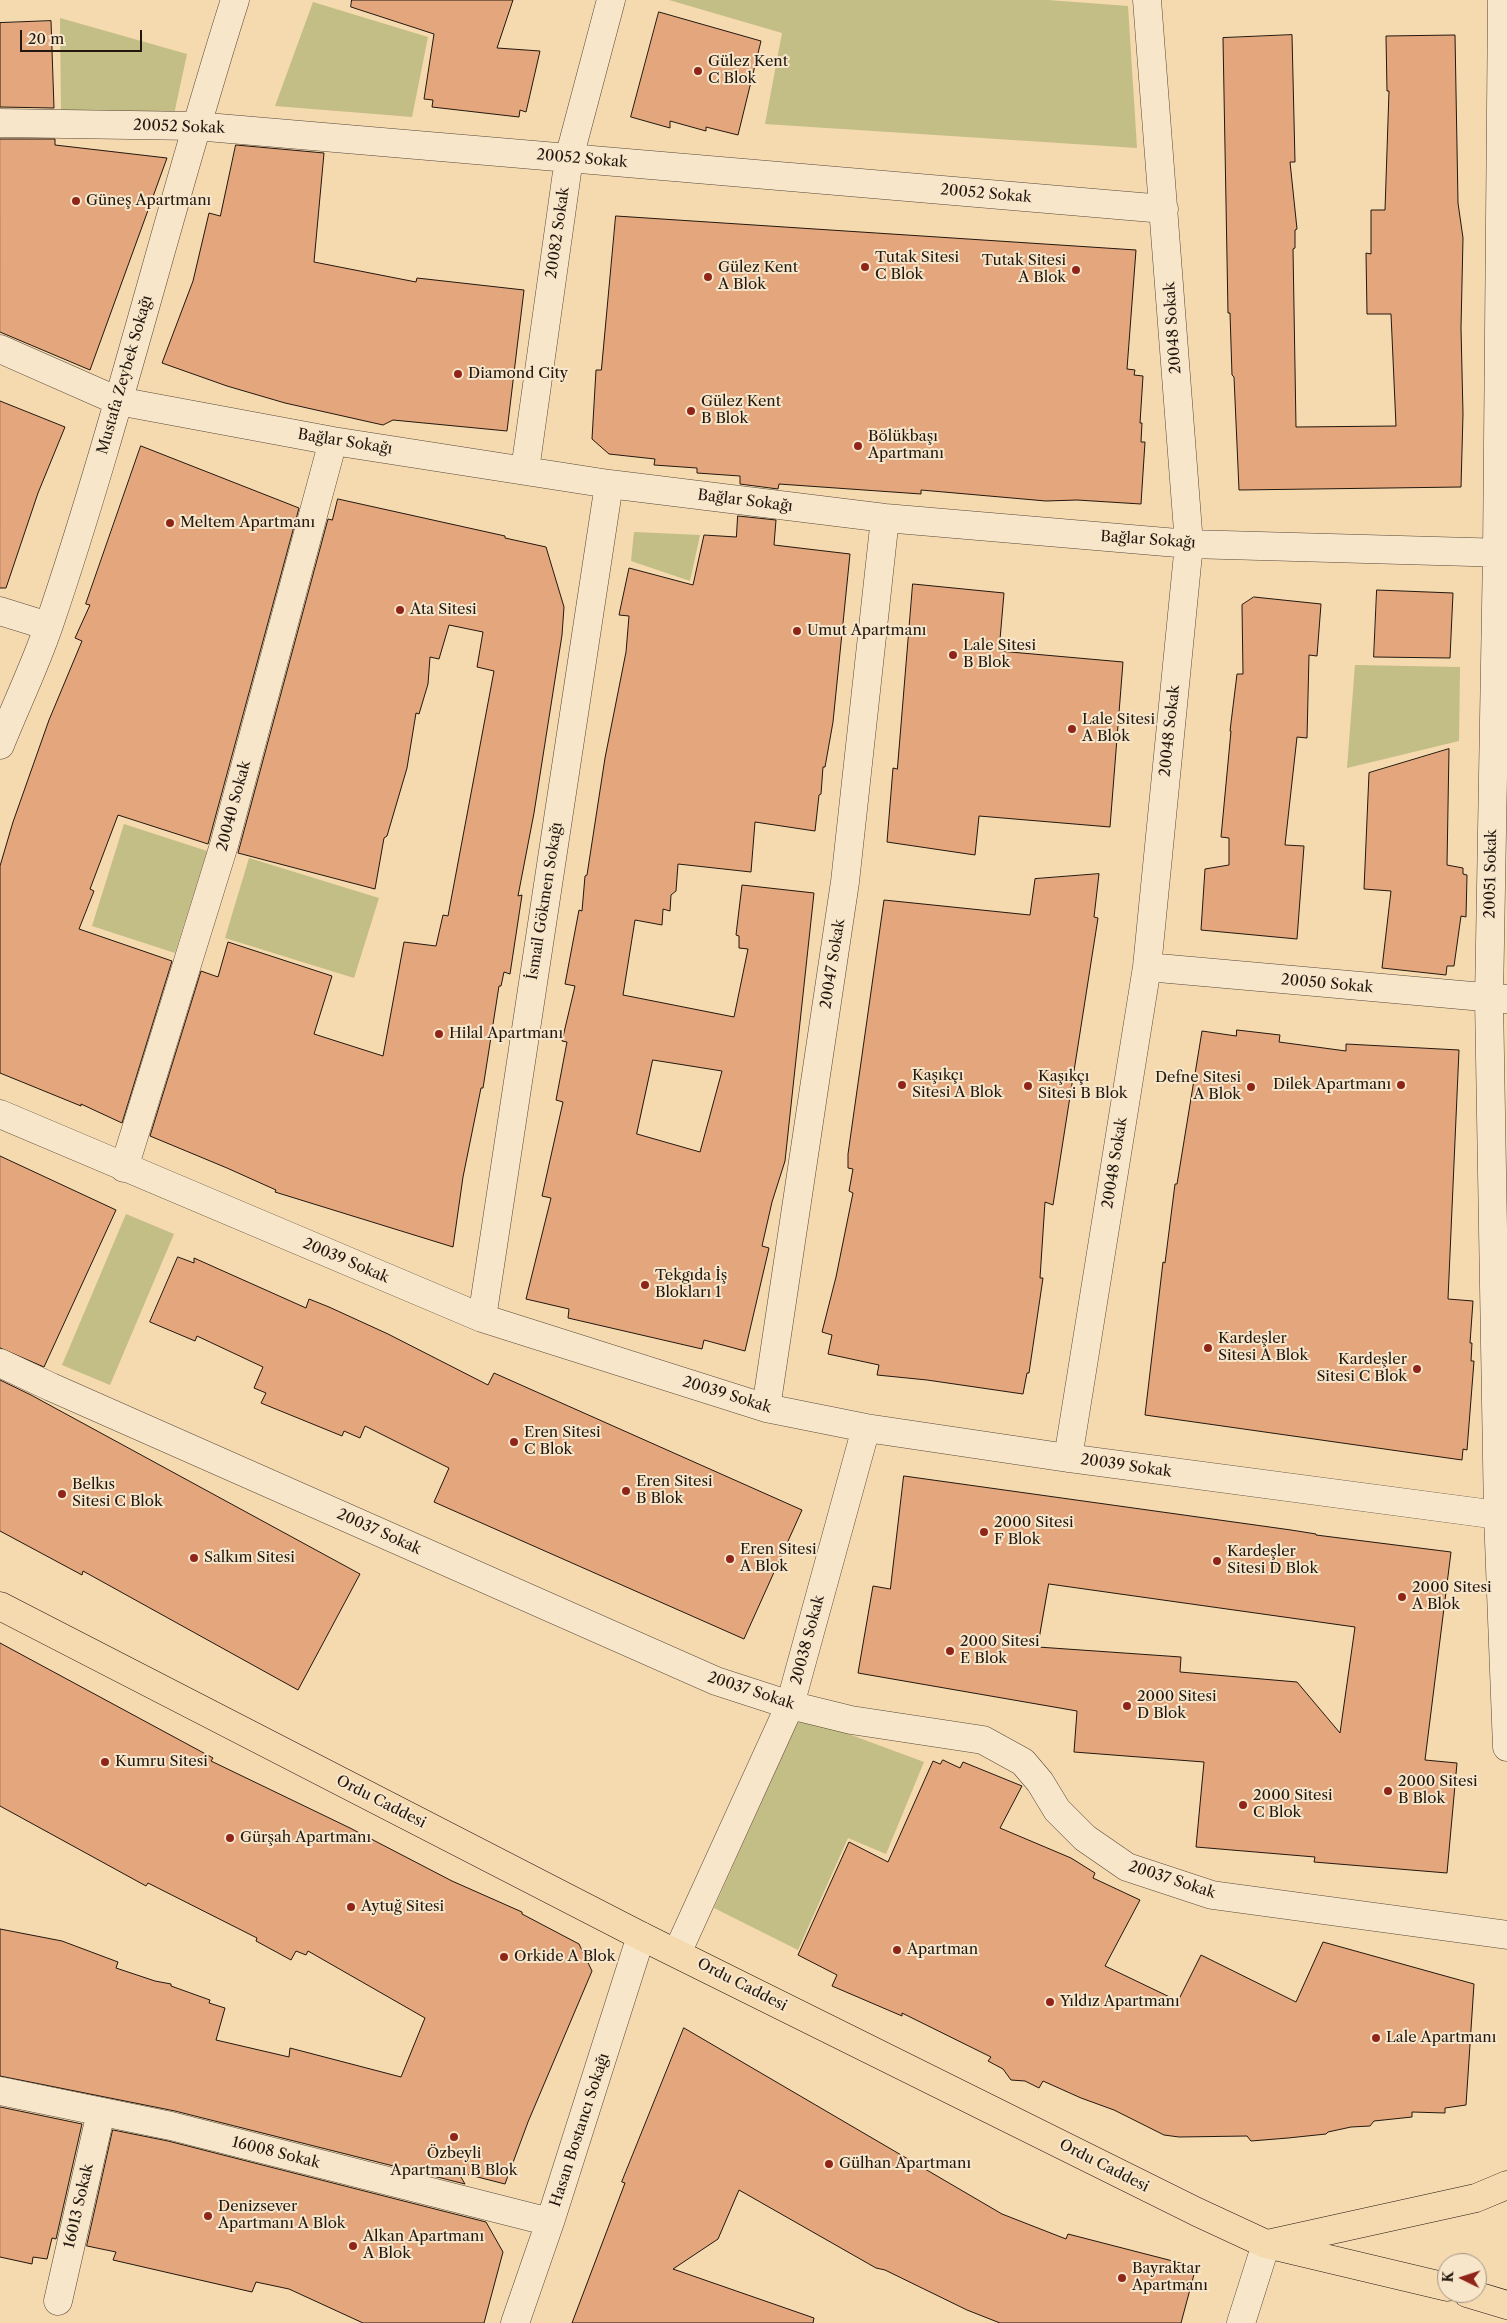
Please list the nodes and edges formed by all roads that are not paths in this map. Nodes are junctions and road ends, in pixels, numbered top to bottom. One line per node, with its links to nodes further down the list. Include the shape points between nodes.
1 (235, 0): 6 (street, Mustafa Zeybek Sokağı)
2 (611, 0): 7 (street, 20082 Sokak)
3 (1146, 0): 8 (street, 20048 Sokak)
4 (1502, 0): 16 (street, 20051 Sokak)
5 (0, 123): 6 (street, 20052 Sokak)
6 (195, 126): 7 (street, 20052 Sokak); 10 (street, Mustafa Zeybek Sokağı)
7 (569, 158): 8 (street, 20052 Sokak); 12 (street, 20082 Sokak)
8 (1164, 209): 15 (street, 20048 Sokak)
9 (0, 349): 10 (street, Bağlar Sokağı)
10 (118, 401): 11 (street, Bağlar Sokağı); 18 (street, Mustafa Zeybek Sokağı)
11 (333, 441): 12 (street, Bağlar Sokağı); 23 (street, 20040 Sokak, via 224,845)
12 (525, 470): 13 (street, Bağlar Sokağı)
13 (609, 484): 14 (street, Bağlar Sokağı); 24 (street, İsmail Gökmen Sokağı)
14 (885, 518): 15 (street, Bağlar Sokağı); 26 (street, 20047 Sokak, via 845,882)
15 (1189, 544): 16 (street, Bağlar Sokağı); 20 (street, 20048 Sokak)
16 (1502, 553): 21 (street, 20051 Sokak)
17 (0, 611): 18 (street)
18 (48, 626): 19 (street, Mustafa Zeybek Sokağı)
19 (0, 745)
20 (1147, 967): 21 (street, 20050 Sokak); 28 (street, 20048 Sokak)
21 (1498, 999): 29 (street, 20051 Sokak)
22 (0, 1114): 23 (street, 20039 Sokak)
23 (124, 1168): 24 (street, 20039 Sokak)
24 (482, 1318): 26 (street, 20039 Sokak)
25 (0, 1363): 31 (street, 20037 Sokak, via 716,1681)
26 (766, 1408): 27 (street, 20039 Sokak)
27 (866, 1428): 28 (street, 20039 Sokak); 31 (street, 20038 Sokak)
28 (1068, 1458): 29 (street, 20039 Sokak)
29 (1498, 1515): 32 (street, 20051 Sokak)
30 (0, 1606): 34 (main road, Ordu Caddesi)
31 (790, 1705): 33 (street, 20037 Sokak, via 880,1725 983,1740 1023,1762 1057,1810 1085,1838 1126,1867 1212,1895); 35 (street, 20038 Sokak)
32 (1507, 1747)
33 (1507, 1935)
34 (641, 1936): 35 (main road, Ordu Caddesi); 39 (street, Hasan Bostancı Sokağı)
35 (677, 1953): 40 (main road, Ordu Caddesi)
36 (0, 2091): 37 (street, 16008 Sokak)
37 (100, 2112): 39 (street, 16008 Sokak, via 172,2126); 43 (street, 16013 Sokak)
38 (1507, 2185): 40 (main road, via 1476,2198)
39 (550, 2222): 45 (street, Hasan Bostancı Sokağı)
40 (1266, 2244): 41 (main road, Ordu Caddesi); 46 (street)
41 (1437, 2285)
42 (1487, 2299): 44 (main road)
43 (58, 2301)
44 (1507, 2305)
45 (515, 2323)
46 (1241, 2323)

